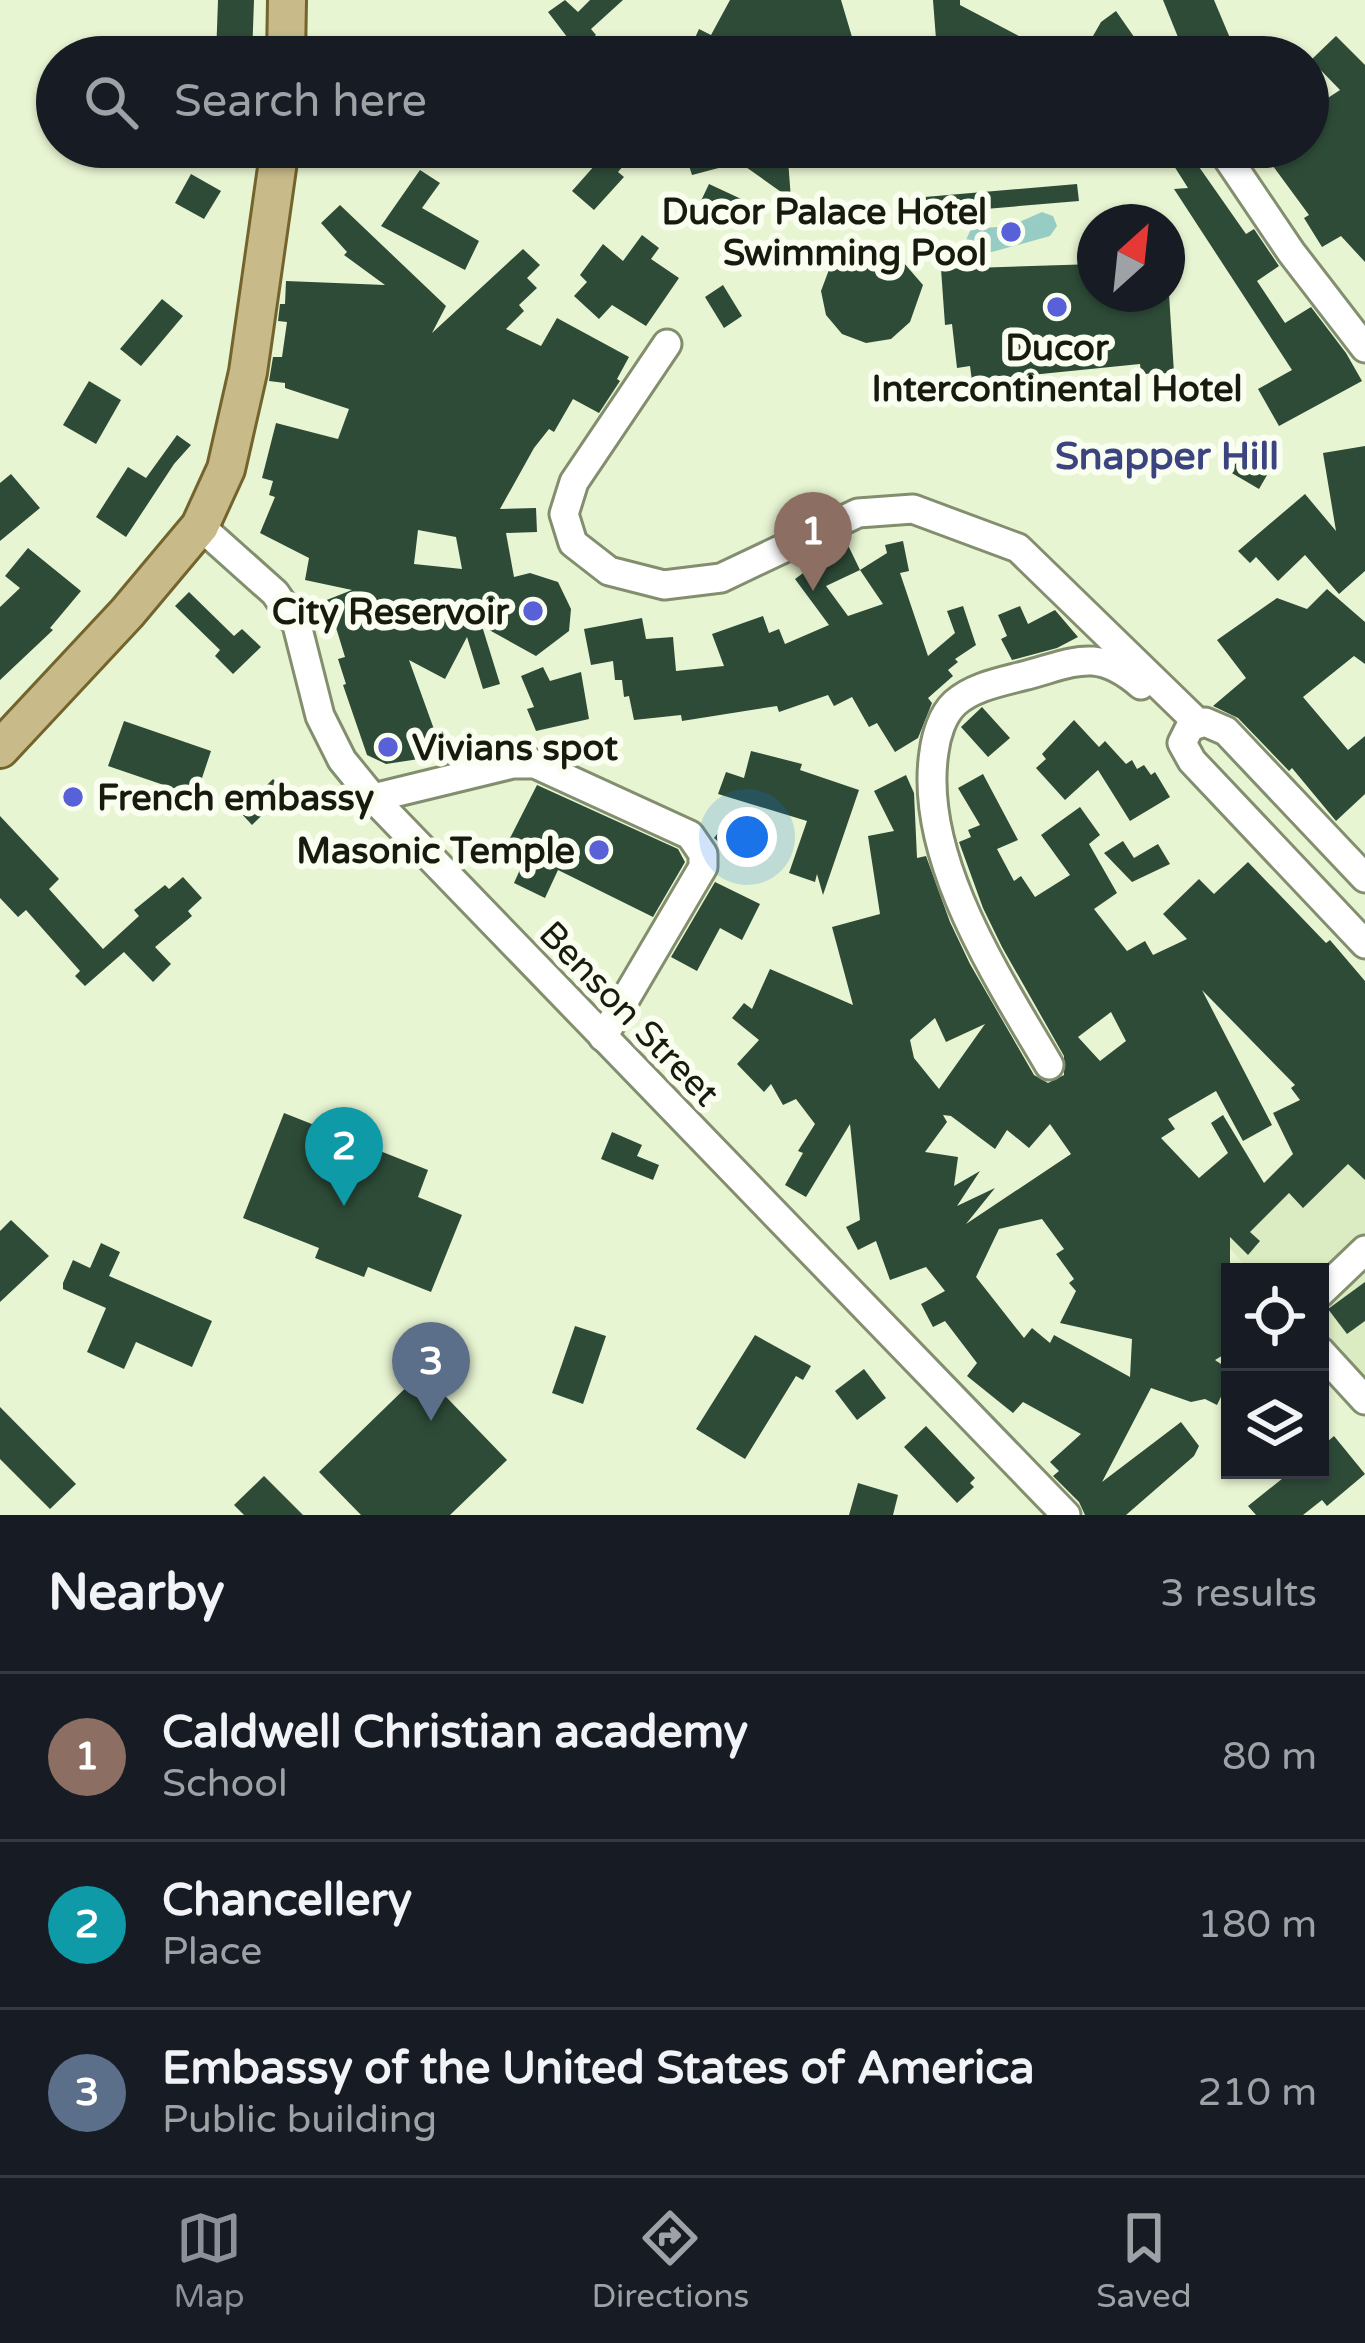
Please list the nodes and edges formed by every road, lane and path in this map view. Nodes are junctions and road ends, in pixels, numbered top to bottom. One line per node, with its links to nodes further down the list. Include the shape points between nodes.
1 (287, 0): 2 (main road)
2 (286, 36)
3 (277, 168): 7 (main road, via 248,371 226,469)
4 (1234, 168): 6 (street)
5 (667, 344): 8 (street, via 574,482 564,514 573,543 609,572 664,585 722,578 858,513 913,509 1018,548)
6 (1365, 348)
7 (200, 526): 9 (main road); 10 (street, Benson Street, via 275,593 297,625 320,716)
8 (1193, 724): 11 (street, via 1226,731); 12 (street, via 1184,752); 16 (street, via 1122,668 1092,658 985,686 953,704 937,732 930,776 952,881)
9 (0, 748)
10 (373, 798): 15 (street, Benson Street); 15 (street, via 535,764 690,836 703,867)
11 (1315, 826): 12 (street); 13 (street)
12 (1284, 858): 14 (street)
13 (1365, 878)
14 (1365, 944)
15 (603, 1037): 21 (street, Benson Street)
16 (1049, 1065)
17 (1365, 1250): 18 (street)
18 (1329, 1284)
19 (1329, 1362): 20 (street)
20 (1365, 1400)
21 (1066, 1515)

